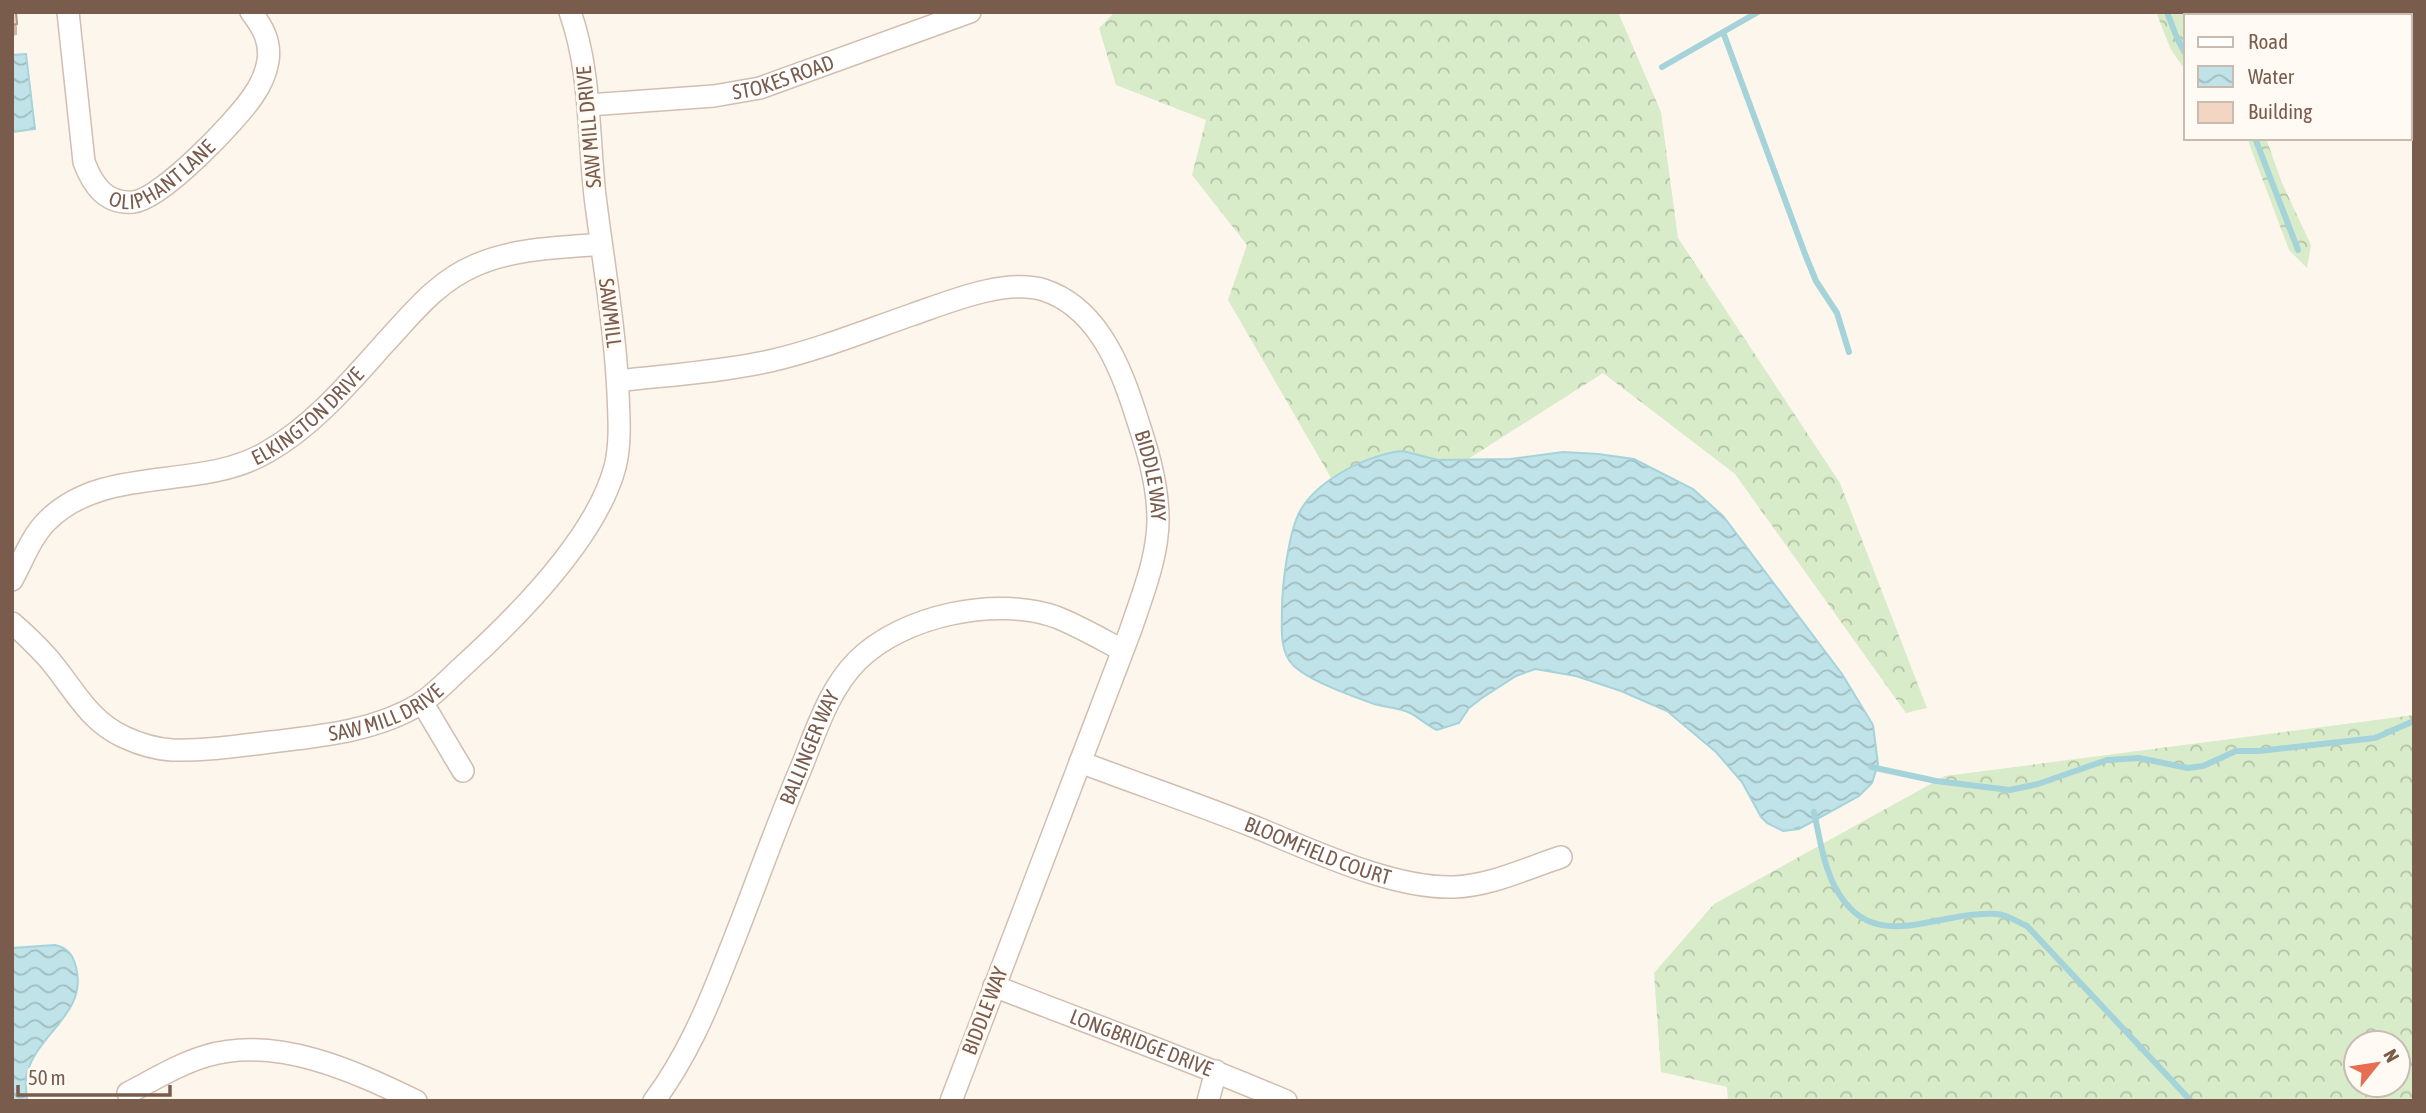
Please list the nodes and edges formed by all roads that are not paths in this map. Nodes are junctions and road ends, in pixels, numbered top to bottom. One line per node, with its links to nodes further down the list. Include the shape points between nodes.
1 (251, 12): 4 (street, OLIPHANT LANE, via 268,42 263,78 253,96 184,169 137,202 119,202 102,194 84,162)
2 (570, 12): 5 (street, SAW MILL DRIVE, via 583,58)
3 (970, 12): 5 (street, STOKES ROAD, via 760,88)
4 (71, 13)
5 (588, 105): 6 (street, SAW MILL DRIVE)
6 (601, 244): 7 (street, SAWMILL); 8 (street, ELKINGTON DRIVE, via 514,253 460,272 426,297 345,386 284,443 241,464 81,497 46,522)
7 (618, 381): 10 (street, BIDDLE WAY, via 770,361 996,289 1042,289 1064,298 1083,312 1120,373 1145,440 1156,491 1158,519 1149,575); 11 (street, SAW MILL DRIVE, via 615,466 594,516 563,559 493,638)
8 (12, 580)
9 (12, 624): 11 (street, SAW MILL DRIVE, via 104,726 169,750 242,747 344,732 393,718)
10 (1122, 650): 12 (street, BIDDLE WAY); 19 (street, BALLINGER WAY, via 1056,618 1022,610 984,610 916,624 857,661 824,710 702,1017 685,1054)
11 (422, 702): 13 (street)
12 (1080, 762): 14 (street, BLOOMFIELD COURT, via 1293,844 1412,882 1466,886); 15 (street, BIDDLE WAY)
13 (463, 771)
14 (1561, 857)
15 (994, 986): 16 (street, LONGBRIDGE DRIVE); 20 (street, BIDDLE WAY)
16 (1216, 1071): 21 (street); 22 (street, LONGBRIDGE DRIVE)
17 (128, 1093): 18 (street, via 204,1056 260,1050 314,1059)
18 (416, 1101)
19 (654, 1101)
20 (951, 1101)
21 (1208, 1101)
22 (1286, 1101)

